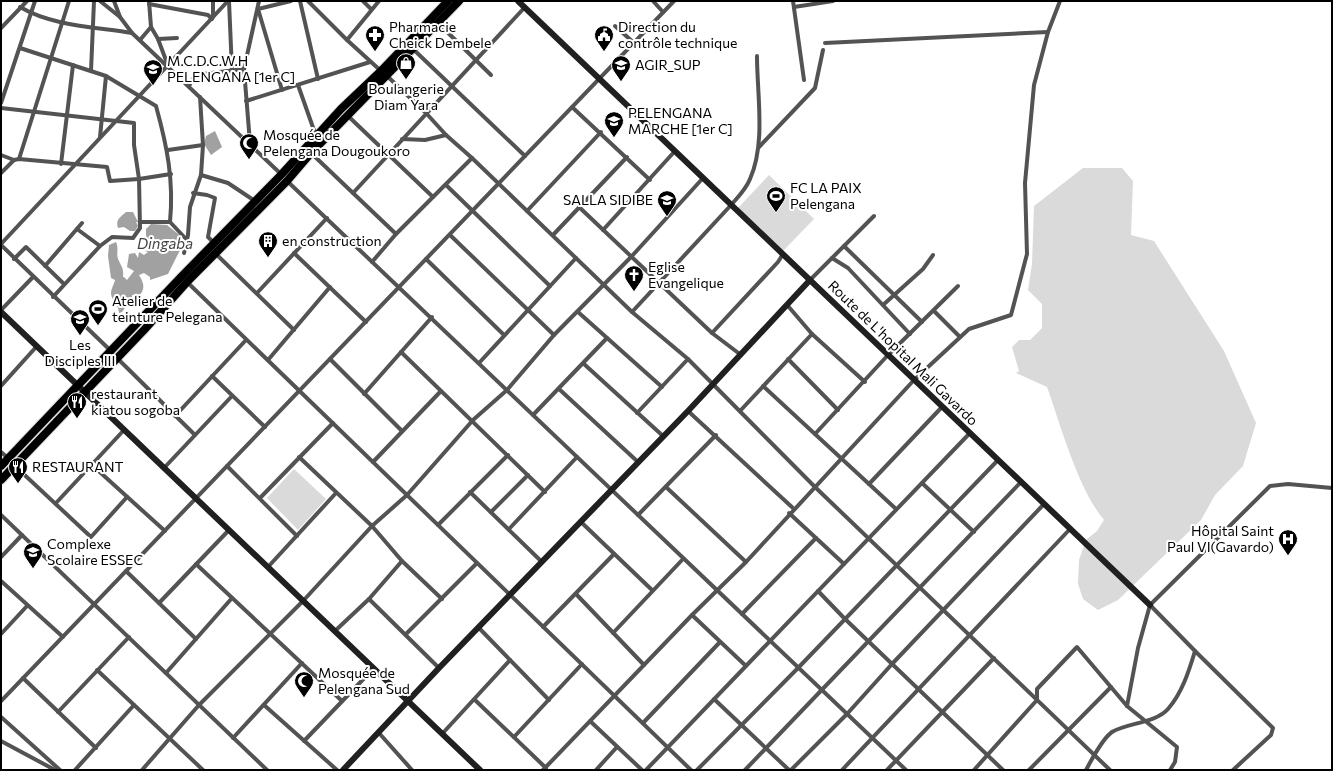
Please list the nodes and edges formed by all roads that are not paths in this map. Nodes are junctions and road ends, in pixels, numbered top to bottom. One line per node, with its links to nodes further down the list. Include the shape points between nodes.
1 (27, 1): 24 (street)
2 (35, 1): 30 (street)
3 (69, 1): 33 (street)
4 (94, 1): 36 (street)
5 (100, 1): 31 (street)
6 (114, 1): 31 (street)
7 (213, 1): 32 (street)
8 (228, 1): 32 (street); 58 (street)
9 (259, 1): 27 (street)
10 (291, 1): 27 (street)
11 (300, 1): 63 (street)
12 (308, 1): 44 (street)
13 (363, 1): 28 (street)
14 (379, 1): 28 (street)
15 (448, 1): 59 (highway)
16 (459, 1): 34 (highway)
17 (518, 1): 25 (street, Route de L'hopital Mali Gavardo)
18 (653, 1): 29 (street)
19 (674, 1): 29 (street)
20 (793, 1): 26 (street)
21 (833, 1): 26 (street)
22 (1060, 1): 39 (street)
23 (149, 2): 32 (street); 37 (street)
24 (20, 7): 30 (street); 38 (street)
25 (525, 7): 52 (street); 62 (street, Route de L'hopital Mali Gavardo)
26 (794, 7): 64 (street)
27 (258, 9): 56 (street); 68 (street)
28 (371, 9): 44 (street)
29 (663, 12): 45 (street)
30 (31, 13): 33 (street); 47 (street)
31 (120, 18): 40 (street)
32 (213, 18): 55 (street)
33 (63, 22): 36 (street); 51 (street)
34 (438, 23): 48 (highway); 52 (street)
35 (615, 26): 45 (street)
36 (93, 27): 40 (street); 57 (street)
37 (151, 27): 42 (street); 43 (street)
38 (1, 28)
39 (1048, 32): 46 (street); 174 (street, via 1034,85 1025,183 1027,254 1011,315 973,327)
40 (132, 33): 43 (street)
41 (177, 38): 42 (street)
42 (158, 39): 55 (street)
43 (140, 40): 55 (street)
44 (347, 40): 53 (street)
45 (633, 42): 62 (street)
46 (825, 43)
47 (20, 48): 51 (street); 72 (street)
48 (413, 49): 59 (highway); 67 (street)
49 (823, 50): 89 (street, via 815,88)
50 (757, 56): 89 (street, via 760,140)
51 (51, 59): 54 (street); 75 (street)
52 (476, 61): 60 (street); 67 (street)
53 (370, 62): 59 (street); 63 (street)
54 (73, 65): 57 (street); 77 (street)
55 (168, 65): 66 (street); 69 (street)
56 (244, 69): 58 (street); 71 (street)
57 (91, 71): 61 (street)
58 (232, 71): 66 (street, via 195,75)
59 (384, 74): 76 (street); 78 (highway); 83 (highway)
60 (491, 75)
61 (106, 76): 69 (street); 79 (street)
62 (598, 78): 73 (street); 90 (street, Route de L'hopital Mali Gavardo)
63 (318, 79): 65 (street)
64 (804, 80)
65 (298, 85): 68 (street); 83 (street)
66 (189, 86): 70 (street)
67 (453, 87): 76 (street); 94 (street)
68 (282, 90): 71 (street)
69 (139, 96): 80 (street); 88 (street, via 156,106)
70 (200, 97): 86 (street); 87 (street)
71 (246, 101): 86 (street)
72 (1, 103)
73 (572, 107): 81 (street); 94 (street)
74 (1, 108): 75 (street)
75 (34, 112): 77 (street); 97 (street)
76 (426, 113): 82 (street); 85 (street)
77 (66, 116): 79 (street); 99 (street)
78 (348, 116): 91 (highway); 93 (street)
79 (102, 119): 80 (street); 84 (street)
80 (116, 121): 84 (street); 106 (street, via 134,123)
81 (601, 132): 95 (street); 117 (street)
82 (446, 135): 85 (street, via 425,140); 96 (street)
83 (316, 136): 104 (highway)
84 (100, 137): 100 (street)
85 (402, 139): 93 (street)
86 (250, 144): 104 (street)
87 (203, 146): 88 (street); 103 (street)
88 (168, 150): 102 (street)
89 (756, 150): 114 (street, via 750,178)
90 (675, 151): 105 (street, Route de L'hopital Mali Gavardo); 107 (street)
91 (311, 153): 104 (highway); 111 (street)
92 (1, 155): 98 (street)
93 (388, 156): 111 (street); 112 (street)
94 (525, 156): 108 (street)
95 (627, 157): 107 (street); 115 (street)
96 (472, 158): 108 (street); 109 (street)
97 (19, 159): 98 (street); 99 (street)
98 (14, 160): 101 (street)
99 (61, 164): 100 (street)
100 (74, 165): 106 (street, via 107,167 110,181); 130 (street)
101 (1, 173)
102 (171, 174): 106 (street); 121 (street)
103 (201, 175): 110 (street); 113 (street, via 228,183)
104 (284, 178): 113 (highway); 119 (street); 134 (highway)
105 (703, 178): 114 (street, Route de L'hopital Mali Gavardo); 138 (street)
106 (139, 179): 120 (street)
107 (650, 180): 124 (street)
108 (499, 184): 116 (street); 117 (street)
109 (446, 185): 112 (street); 116 (street)
110 (194, 193): 128 (street, via 190,206); 129 (street, via 215,198 208,237)
111 (353, 193): 125 (street)
112 (433, 198): 125 (street)
113 (256, 201): 129 (highway)
114 (732, 204): 136 (street, Route de L'hopital Mali Gavardo); 149 (street)
115 (579, 207): 124 (street); 127 (street)
116 (474, 210): 126 (street); 151 (street)
117 (527, 211): 127 (street)
118 (874, 216): 132 (street)
119 (327, 218): 135 (street); 143 (street)
120 (140, 222): 121 (street); 131 (street, via 140,228 133,238 112,237)
121 (170, 222): 128 (street)
122 (82, 223): 123 (street)
123 (77, 229): 131 (street); 144 (street)
124 (603, 230): 138 (street)
125 (396, 234): 143 (street)
126 (450, 235): 142 (street); 160 (street)
127 (553, 235): 139 (street)
128 (187, 240): 133 (street)
129 (214, 243): 146 (highway)
130 (1, 244): 141 (street)
131 (100, 246): 148 (street)
132 (844, 246): 140 (street); 156 (street)
133 (184, 253)
134 (215, 253): 146 (highway); 155 (street)
135 (294, 253): 153 (street); 155 (street)
136 (783, 254): 147 (street, Route de L'hopital Mali Gavardo); 169 (street)
137 (933, 255): 156 (street, via 923,269)
138 (631, 256): 149 (street); 150 (street)
139 (576, 258): 150 (street); 151 (street)
140 (832, 258): 147 (street); 158 (street, via 848,268)
141 (14, 259): 144 (street, via 26,247); 145 (street)
142 (426, 259): 154 (street); 172 (street)
143 (372, 262): 154 (street)
144 (45, 266): 148 (street)
145 (33, 277): 157 (street); 164 (street)
146 (184, 279): 176 (street); 178 (highway); 182 (highway, via 144,330)
147 (810, 280): 159 (street); 181 (street, Route de L'hopital Mali Gavardo)
148 (64, 284): 157 (street)
149 (659, 284): 163 (street); 169 (street)
150 (604, 285): 162 (street); 163 (street)
151 (550, 286): 160 (street)
152 (958, 286): 161 (street)
153 (330, 287): 166 (street); 168 (street)
154 (399, 287): 165 (street); 166 (street)
155 (258, 293): 168 (street)
156 (894, 294): 158 (street); 167 (street)
157 (53, 297): 178 (street)
158 (883, 305): 171 (street)
159 (788, 306): 170 (street); 180 (street)
160 (528, 309): 172 (street); 173 (street)
161 (934, 311): 167 (street); 174 (street)
162 (578, 312): 173 (street); 175 (street)
163 (632, 312): 184 (street)
164 (2, 314): 177 (street)
165 (432, 317): 179 (street); 187 (street)
166 (366, 322): 183 (street)
167 (922, 322): 171 (street)
168 (294, 330): 185 (street)
169 (712, 333): 180 (street)
170 (812, 334): 186 (street); 191 (street)
171 (910, 334): 181 (street)
172 (504, 335): 187 (street)
173 (554, 335): 198 (street)
174 (960, 337): 190 (street)
175 (607, 338): 188 (street); 196 (street)
176 (246, 340): 185 (street); 189 (street)
177 (37, 346): 193 (street); 194 (street)
178 (112, 351): 194 (highway)
179 (401, 352): 200 (street); 202 (street)
180 (741, 355): 192 (street)
181 (888, 355): 190 (street, Route de L'hopital Mali Gavardo); 191 (street)
182 (117, 358): 201 (highway); 210 (street)
183 (330, 359): 199 (street); 202 (street)
184 (688, 359): 192 (street); 196 (street)
185 (268, 360): 199 (street)
186 (788, 360): 195 (street); 205 (street)
187 (479, 363): 198 (street)
188 (584, 364): 197 (street); 208 (street)
189 (212, 376): 203 (street); 210 (street)
190 (914, 380): 204 (street, Route de L'hopital Mali Gavardo); 226 (street)
191 (865, 382): 205 (street)
192 (712, 384): 206 (street); 207 (street)
193 (1, 386)
194 (79, 386): 201 (street); 225 (highway)
195 (763, 386): 207 (street); 216 (street)
196 (662, 387): 208 (street)
197 (559, 389): 209 (street); 229 (street)
198 (507, 390): 209 (street); 211 (street)
199 (299, 391): 212 (street); 213 (street)
200 (441, 391): 211 (street); 215 (street)
201 (86, 392): 214 (street); 232 (highway)
202 (364, 394): 215 (street)
203 (232, 396): 213 (street); 218 (street)
204 (941, 408): 217 (street, Route de L'hopital Mali Gavardo); 239 (street)
205 (838, 410): 216 (street)
206 (688, 411): 219 (street); 220 (street)
207 (740, 411): 241 (street)
208 (637, 413): 220 (street)
209 (533, 415): 224 (street)
210 (174, 416): 218 (street)
211 (473, 420): 222 (street); 247 (street)
212 (333, 423): 223 (street); 228 (street)
213 (265, 427): 233 (street)
214 (124, 430): 230 (street); 234 (street)
215 (402, 431): 228 (street)
216 (815, 434): 226 (street)
217 (969, 434): 227 (street, Route de L'hopital Mali Gavardo); 238 (street)
218 (194, 435): 234 (street)
219 (716, 435): 240 (street); 253 (street)
220 (663, 436): 229 (street)
221 (1, 452): 225 (street)
222 (508, 456): 235 (street); 244 (street)
223 (299, 457): 246 (street); 250 (street)
224 (578, 457): 243 (street); 245 (street)
225 (8, 459): 231 (highway)
226 (842, 459): 239 (street); 241 (street)
227 (998, 460): 237 (street, Route de L'hopital Mali Gavardo); 255 (street)
228 (373, 462): 247 (street)
229 (638, 462): 243 (street)
230 (92, 465): 248 (street); 251 (street)
231 (1, 466)
232 (15, 466): 236 (highway); 251 (street)
233 (227, 466): 249 (street); 250 (street)
234 (164, 468): 249 (street)
235 (528, 475): 245 (street); 256 (street)
236 (1, 480)
237 (1021, 482): 252 (street, Route de L'hopital Mali Gavardo); 267 (street)
238 (922, 483): 254 (street); 255 (street)
239 (869, 484): 254 (street)
240 (666, 487): 259 (street); 277 (street)
241 (815, 487): 253 (street); 271 (street)
242 (1332, 488): 297 (street, via 1288,484 1270,486)
243 (611, 489): 259 (street); 260 (street)
244 (470, 492): 256 (street); 261 (street)
245 (545, 492): 263 (street)
246 (336, 493): 262 (street); 269 (street)
247 (407, 495): 261 (street); 262 (street)
248 (127, 497): 251 (street, via 91,537); 266 (street)
249 (196, 498): 265 (street); 266 (street)
250 (260, 498): 269 (street)
251 (56, 503)
252 (1044, 504): 264 (street, Route de L'hopital Mali Gavardo); 299 (street)
253 (794, 509): 257 (street)
254 (896, 509): 271 (street)
255 (951, 509): 267 (street); 281 (street)
256 (492, 512): 263 (street)
257 (789, 514): 270 (street); 277 (street)
258 (1, 515): 268 (street)
259 (638, 515): 274 (street)
260 (581, 522): 272 (street); 276 (street)
261 (438, 525): 278 (street)
262 (372, 526): 275 (street); 294 (street)
263 (509, 529): 276 (street)
264 (1070, 529): 297 (street, Route de L'hopital Mali Gavardo); 310 (street)
265 (229, 530): 279 (street); 282 (street)
266 (165, 531): 283 (street)
267 (974, 532): 285 (street)
268 (22, 535): 273 (street); 296 (street)
269 (298, 536): 282 (street)
270 (816, 538): 280 (street); 300 (street)
271 (868, 538): 280 (street); 281 (street)
272 (614, 554): 286 (street); 289 (street)
273 (1, 557)
274 (683, 559): 286 (street); 287 (street)
275 (402, 561): 292 (street); 293 (street)
276 (542, 562): 290 (street)
277 (746, 562): 287 (street)
278 (477, 563): 290 (street); 293 (street)
279 (196, 564): 291 (street); 295 (street)
280 (844, 564): 288 (street)
281 (896, 565): 285 (street); 302 (street)
282 (268, 567): 294 (street)
283 (126, 571): 295 (street); 296 (street)
284 (1, 581): 298 (street)
285 (920, 588): 299 (street); 316 (street)
286 (652, 590): 307 (street)
287 (718, 591): 300 (street); 301 (street)
288 (818, 591): 302 (street); 314 (street)
289 (576, 594): 303 (street); 307 (street)
290 (510, 595): 303 (street); 304 (street)
291 (232, 598): 306 (street); 313 (street)
292 (369, 599): 305 (street); 309 (street)
293 (442, 599): 309 (street)
294 (303, 601): 305 (street); 306 (street)
295 (159, 603): 313 (street)
296 (94, 604): 311 (street); 312 (street)
297 (1150, 605): 317 (street); 345 (street, via 1140,638)
298 (27, 606): 308 (street); 311 (street)
299 (943, 610): 310 (street); 322 (street)
300 (742, 614): 314 (street)
301 (692, 615): 315 (street); 323 (street)
302 (844, 618): 316 (street); 327 (street)
303 (543, 627): 321 (street)
304 (479, 628): 319 (street); 326 (street)
305 (336, 630): 325 (street)
306 (269, 633): 320 (street); 343 (street)
307 (613, 633): 323 (street)
308 (1, 634)
309 (406, 634): 326 (street)
310 (969, 635): 318 (street); 332 (street)
311 (63, 637): 330 (street)
312 (129, 637): 328 (street); 329 (street)
313 (196, 639): 329 (street)
314 (770, 641): 324 (street); 327 (street)
315 (720, 642): 324 (street); 352 (street)
316 (869, 642): 322 (street); 333 (street)
317 (1195, 651): 350 (street, via 1186,680 1167,710); 398 (street, via 1273,728 1271,735)
318 (994, 658): 340 (street); 347 (street)
319 (510, 660): 338 (street); 339 (street)
320 (302, 663): 341 (street); 344 (street)
321 (582, 664): 334 (street); 339 (street)
322 (892, 664): 332 (street); 348 (street)
323 (644, 665): 334 (street)
324 (746, 666): 335 (street)
325 (374, 668): 337 (street); 341 (street)
326 (439, 668): 337 (street)
327 (798, 668): 333 (street); 353 (street)
328 (97, 670): 342 (street); 346 (street)
329 (166, 673): 343 (street)
330 (23, 678): 336 (street); 346 (street)
331 (1111, 687): 340 (street, via 1077,647 1036,689); 345 (street); 354 (street)
332 (918, 689): 347 (street); 360 (street)
333 (822, 690): 348 (street); 366 (street)
334 (614, 696): 351 (street); 352 (street)
335 (714, 698): 353 (street); 364 (street)
336 (1, 700)
337 (408, 700): 355 (street); 356 (street)
338 (474, 700): 356 (street); 357 (street)
339 (549, 700): 357 (street)
340 (1037, 700): 354 (street); 367 (street)
341 (342, 701): 362 (street)
342 (134, 705): 359 (street); 365 (street)
343 (199, 705): 358 (street); 359 (street)
344 (264, 705): 358 (street); 362 (street)
345 (1127, 706): 350 (street)
346 (58, 712): 365 (street)
347 (942, 712): 367 (street); 369 (street)
348 (847, 714): 360 (street); 388 (street)
349 (1, 717): 373 (street)
350 (1147, 720): 368 (street, via 1112,732); 397 (street, via 1177,747 1175,762)
351 (590, 721): 363 (street); 371 (street)
352 (643, 723): 364 (street)
353 (742, 724): 366 (street); 386 (street)
354 (1068, 729): 368 (street); 394 (street)
355 (378, 733): 370 (street); 379 (street)
356 (442, 734): 381 (street)
357 (514, 737): 371 (street)
358 (233, 738): 377 (street)
359 (170, 739): 375 (street); 376 (street)
360 (873, 739): 369 (street); 389 (street)
361 (1, 741): 372 (street)
362 (304, 742): 378 (street)
363 (618, 747): 382 (street); 383 (street)
364 (667, 747): 384 (street); 385 (street)
365 (96, 748): 374 (street)
366 (766, 748): 387 (street); 388 (street)
367 (987, 755): 392 (street); 393 (street)
368 (1094, 755): 395 (street); 396 (street)
369 (896, 761): 390 (street); 391 (street)
370 (406, 768): 380 (street)
371 (544, 769)
372 (55, 770)
373 (60, 770)
374 (75, 770)
375 (142, 770)
376 (202, 770)
377 (267, 770)
378 (337, 770)
379 (343, 770)
380 (412, 770)
381 (480, 770)
382 (596, 770)
383 (642, 770)
384 (646, 770)
385 (691, 770)
386 (696, 770)
387 (745, 770)
388 (790, 770)
389 (842, 770)
390 (887, 770)
391 (906, 770)
392 (974, 770)
393 (1003, 770)
394 (1028, 770)
395 (1086, 770)
396 (1110, 770)
397 (1170, 770)
398 (1233, 770)

